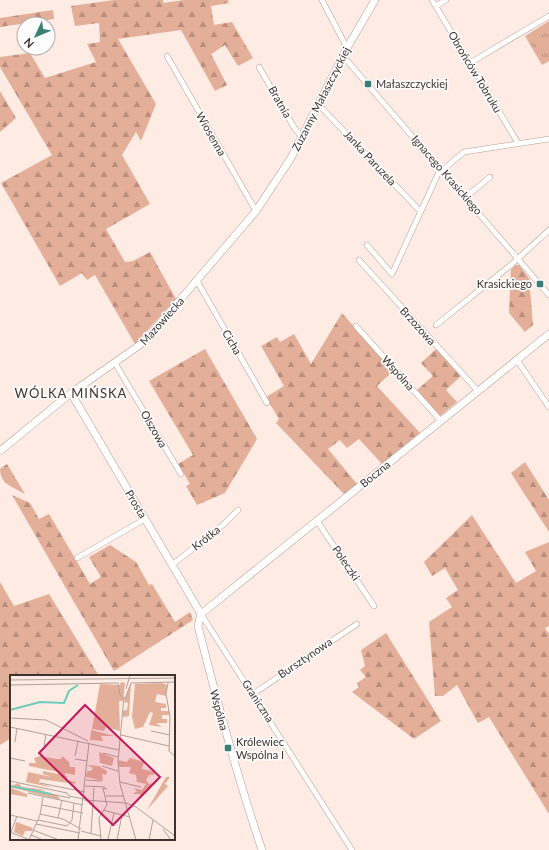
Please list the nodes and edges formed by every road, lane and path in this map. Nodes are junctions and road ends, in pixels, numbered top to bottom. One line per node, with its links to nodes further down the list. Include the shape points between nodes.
1 (322, 0): 7 (street)
2 (375, 0): 7 (street, Zuzanny Małaszczyckiej)
3 (432, 0): 5 (street, Obrońców Tobruku)
4 (446, 0): 5 (street)
5 (436, 6): 10 (street, Obrońców Tobruku)
6 (549, 16): 10 (street)
7 (347, 48): 9 (street, Zuzanny Małaszczyckiej)
8 (167, 56): 20 (street, Wiosenna)
9 (344, 56): 12 (street, Zuzanny Małaszczyckiej); 16 (street, Ignacego Krasickiego)
10 (470, 63): 15 (street, Obrońców Tobruku)
11 (259, 67): 13 (street, Bratnia)
12 (319, 104): 13 (street, Zuzanny Małaszczyckiej); 21 (street, Janka Paruzela)
13 (302, 137): 19 (street, Zuzanny Małaszczyckiej)
14 (549, 139): 15 (street)
15 (518, 143): 16 (street, via 464,152)
16 (444, 170): 18 (street, Ignacego Krasickiego); 21 (street, via 438,174)
17 (490, 178): 18 (street)
18 (466, 197): 24 (street, Ignacego Krasickiego)
19 (266, 198): 20 (street, Mazowiecka)
20 (256, 211): 26 (street, Mazowiecka)
21 (420, 211): 23 (street, via 392,274)
22 (549, 230): 24 (street)
23 (366, 245)
24 (518, 259): 27 (street, Ignacego Krasickiego); 28 (street)
25 (359, 260): 33 (street, Brzozowa)
26 (197, 282): 32 (street, Mazowiecka, via 144,342); 35 (street, Cicha)
27 (549, 295)
28 (436, 325)
29 (356, 326): 37 (street, Wspólna)
30 (549, 334): 31 (street, Boczna)
31 (517, 360): 33 (street, Boczna); 36 (street)
32 (116, 363): 34 (street, Mazowiecka); 39 (street, Olszowa)
33 (478, 391): 37 (street, Boczna)
34 (71, 392): 38 (street, Mazowiecka); 41 (street, Prosta)
35 (267, 403)
36 (549, 407)
37 (441, 421): 42 (street, Boczna)
38 (0, 452)
39 (181, 474)
40 (238, 510): 44 (street, Krótka)
41 (145, 519): 43 (street); 44 (street, Prosta)
42 (317, 521): 45 (street, Poleczki); 46 (street, Boczna)
43 (77, 558)
44 (172, 565): 46 (street, Prosta)
45 (374, 606)
46 (201, 614): 48 (street, Graniczna); 49 (street, Wspólna, via 198,626 219,711)
47 (357, 624): 48 (street, Bursztynowa)
48 (253, 694): 50 (street, Graniczna)
49 (262, 850)
50 (352, 850)

